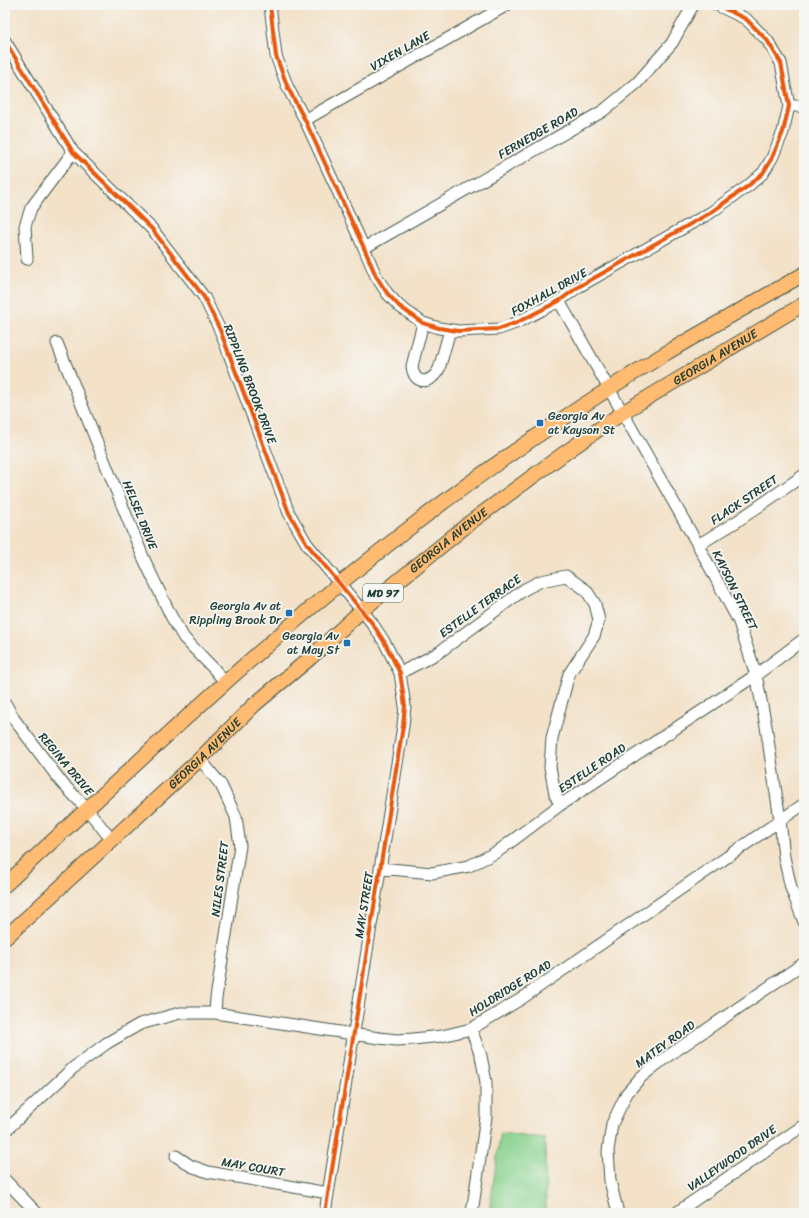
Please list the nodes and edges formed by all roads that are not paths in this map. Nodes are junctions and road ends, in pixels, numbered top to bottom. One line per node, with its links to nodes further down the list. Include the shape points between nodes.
1 (270, 5): 8 (street, FOXHALL DRIVE, via 276,56 288,88)
2 (507, 5): 8 (street, VIXEN LANE)
3 (694, 5): 10 (street, FERNEDGE ROAD, via 672,43 647,72 603,110)
4 (717, 5): 6 (street, FOXHALL DRIVE, via 746,19 767,40 781,63)
5 (5, 40): 9 (street, RIPPLING BROOK DRIVE)
6 (789, 106): 7 (street); 13 (street, FOXHALL DRIVE, via 784,132 772,158 763,173 748,186 710,213 578,287)
7 (804, 106)
8 (306, 120): 10 (street, FOXHALL DRIVE)
9 (73, 152): 11 (street, via 31,208 25,226); 22 (street, RIPPLING BROOK DRIVE, via 152,229 204,297 220,330 289,513 307,544)
10 (364, 248): 15 (street, FOXHALL DRIVE, via 386,293)
11 (27, 259)
12 (804, 274): 18 (main road, MD 97, via 665,354)
13 (559, 301): 16 (street, FOXHALL DRIVE, via 499,329); 18 (street, KAYSON STREET)
14 (804, 304): 19 (main road, GEORGIA AVENUE / MD 97)
15 (423, 323): 16 (street, FOXHALL DRIVE); 16 (street, via 412,366 413,373 422,381 436,375)
16 (450, 330)
17 (57, 343): 27 (street, HELSEL DRIVE, via 143,557 171,616 184,638)
18 (610, 389): 19 (street, KAYSON STREET); 22 (main road, MD 97, via 517,449)
19 (622, 413): 21 (street, KAYSON STREET); 23 (main road, GEORGIA AVENUE / MD 97, via 472,521)
20 (804, 475): 21 (street, FLACK STREET)
21 (698, 545): 26 (street, KAYSON STREET, via 739,622)
22 (339, 583): 23 (street, RIPPLING BROOK DRIVE); 27 (main road, MD 97)
23 (361, 611): 25 (street, MAY STREET, via 385,643); 29 (main road, GEORGIA AVENUE / MD 97, via 254,705)
24 (804, 639): 26 (street, ESTELLE ROAD)
25 (400, 673): 31 (street, ESTELLE TERRACE, via 438,653 525,589 541,581 566,576 586,590 595,604 598,620 594,636 569,674 552,738 550,767 555,794); 35 (street, MAY STREET, via 405,706 403,726)
26 (756, 675): 31 (street, ESTELLE ROAD); 33 (street, KAYSON STREET)
27 (225, 682): 32 (main road, MD 97)
28 (5, 703): 32 (street, REGINA DRIVE, via 62,783)
29 (200, 759): 34 (main road, GEORGIA AVENUE / MD 97); 40 (street, NILES STREET, via 221,785 236,817 240,846)
30 (804, 804): 33 (street, HOLDRIDGE ROAD)
31 (560, 805): 35 (street, ESTELLE ROAD, via 497,852 469,866 432,873)
32 (87, 809): 34 (street, REGINA DRIVE); 36 (main road, MD 97)
33 (780, 820): 37 (street, KAYSON STREET, via 791,888); 41 (street, HOLDRIDGE ROAD, via 521,999)
34 (111, 839): 38 (main road, GEORGIA AVENUE / MD 97)
35 (380, 868): 42 (street, MAY STREET)
36 (5, 885)
37 (804, 922)
38 (5, 938)
39 (804, 963): 51 (street, MATEY ROAD, via 665,1058 641,1077 627,1093 612,1124 608,1151 610,1181)
40 (214, 1013): 42 (street, HOLDRIDGE ROAD); 44 (street, HOLDRIDGE ROAD, via 180,1013 140,1024 107,1043 73,1068)
41 (471, 1028): 42 (street, HOLDRIDGE ROAD, via 442,1036 397,1040); 50 (street, via 481,1056 486,1082 486,1118)
42 (354, 1034): 47 (street, MAY STREET)
43 (804, 1125): 52 (street, VALLEYWOOD DRIVE)
44 (5, 1131)
45 (176, 1156): 47 (street, MAY COURT, via 191,1166 208,1172)
46 (5, 1180): 48 (street)
47 (328, 1193): 49 (street, MAY STREET)
48 (37, 1213)
49 (325, 1213)
50 (472, 1213)
51 (618, 1213)
52 (676, 1213)

